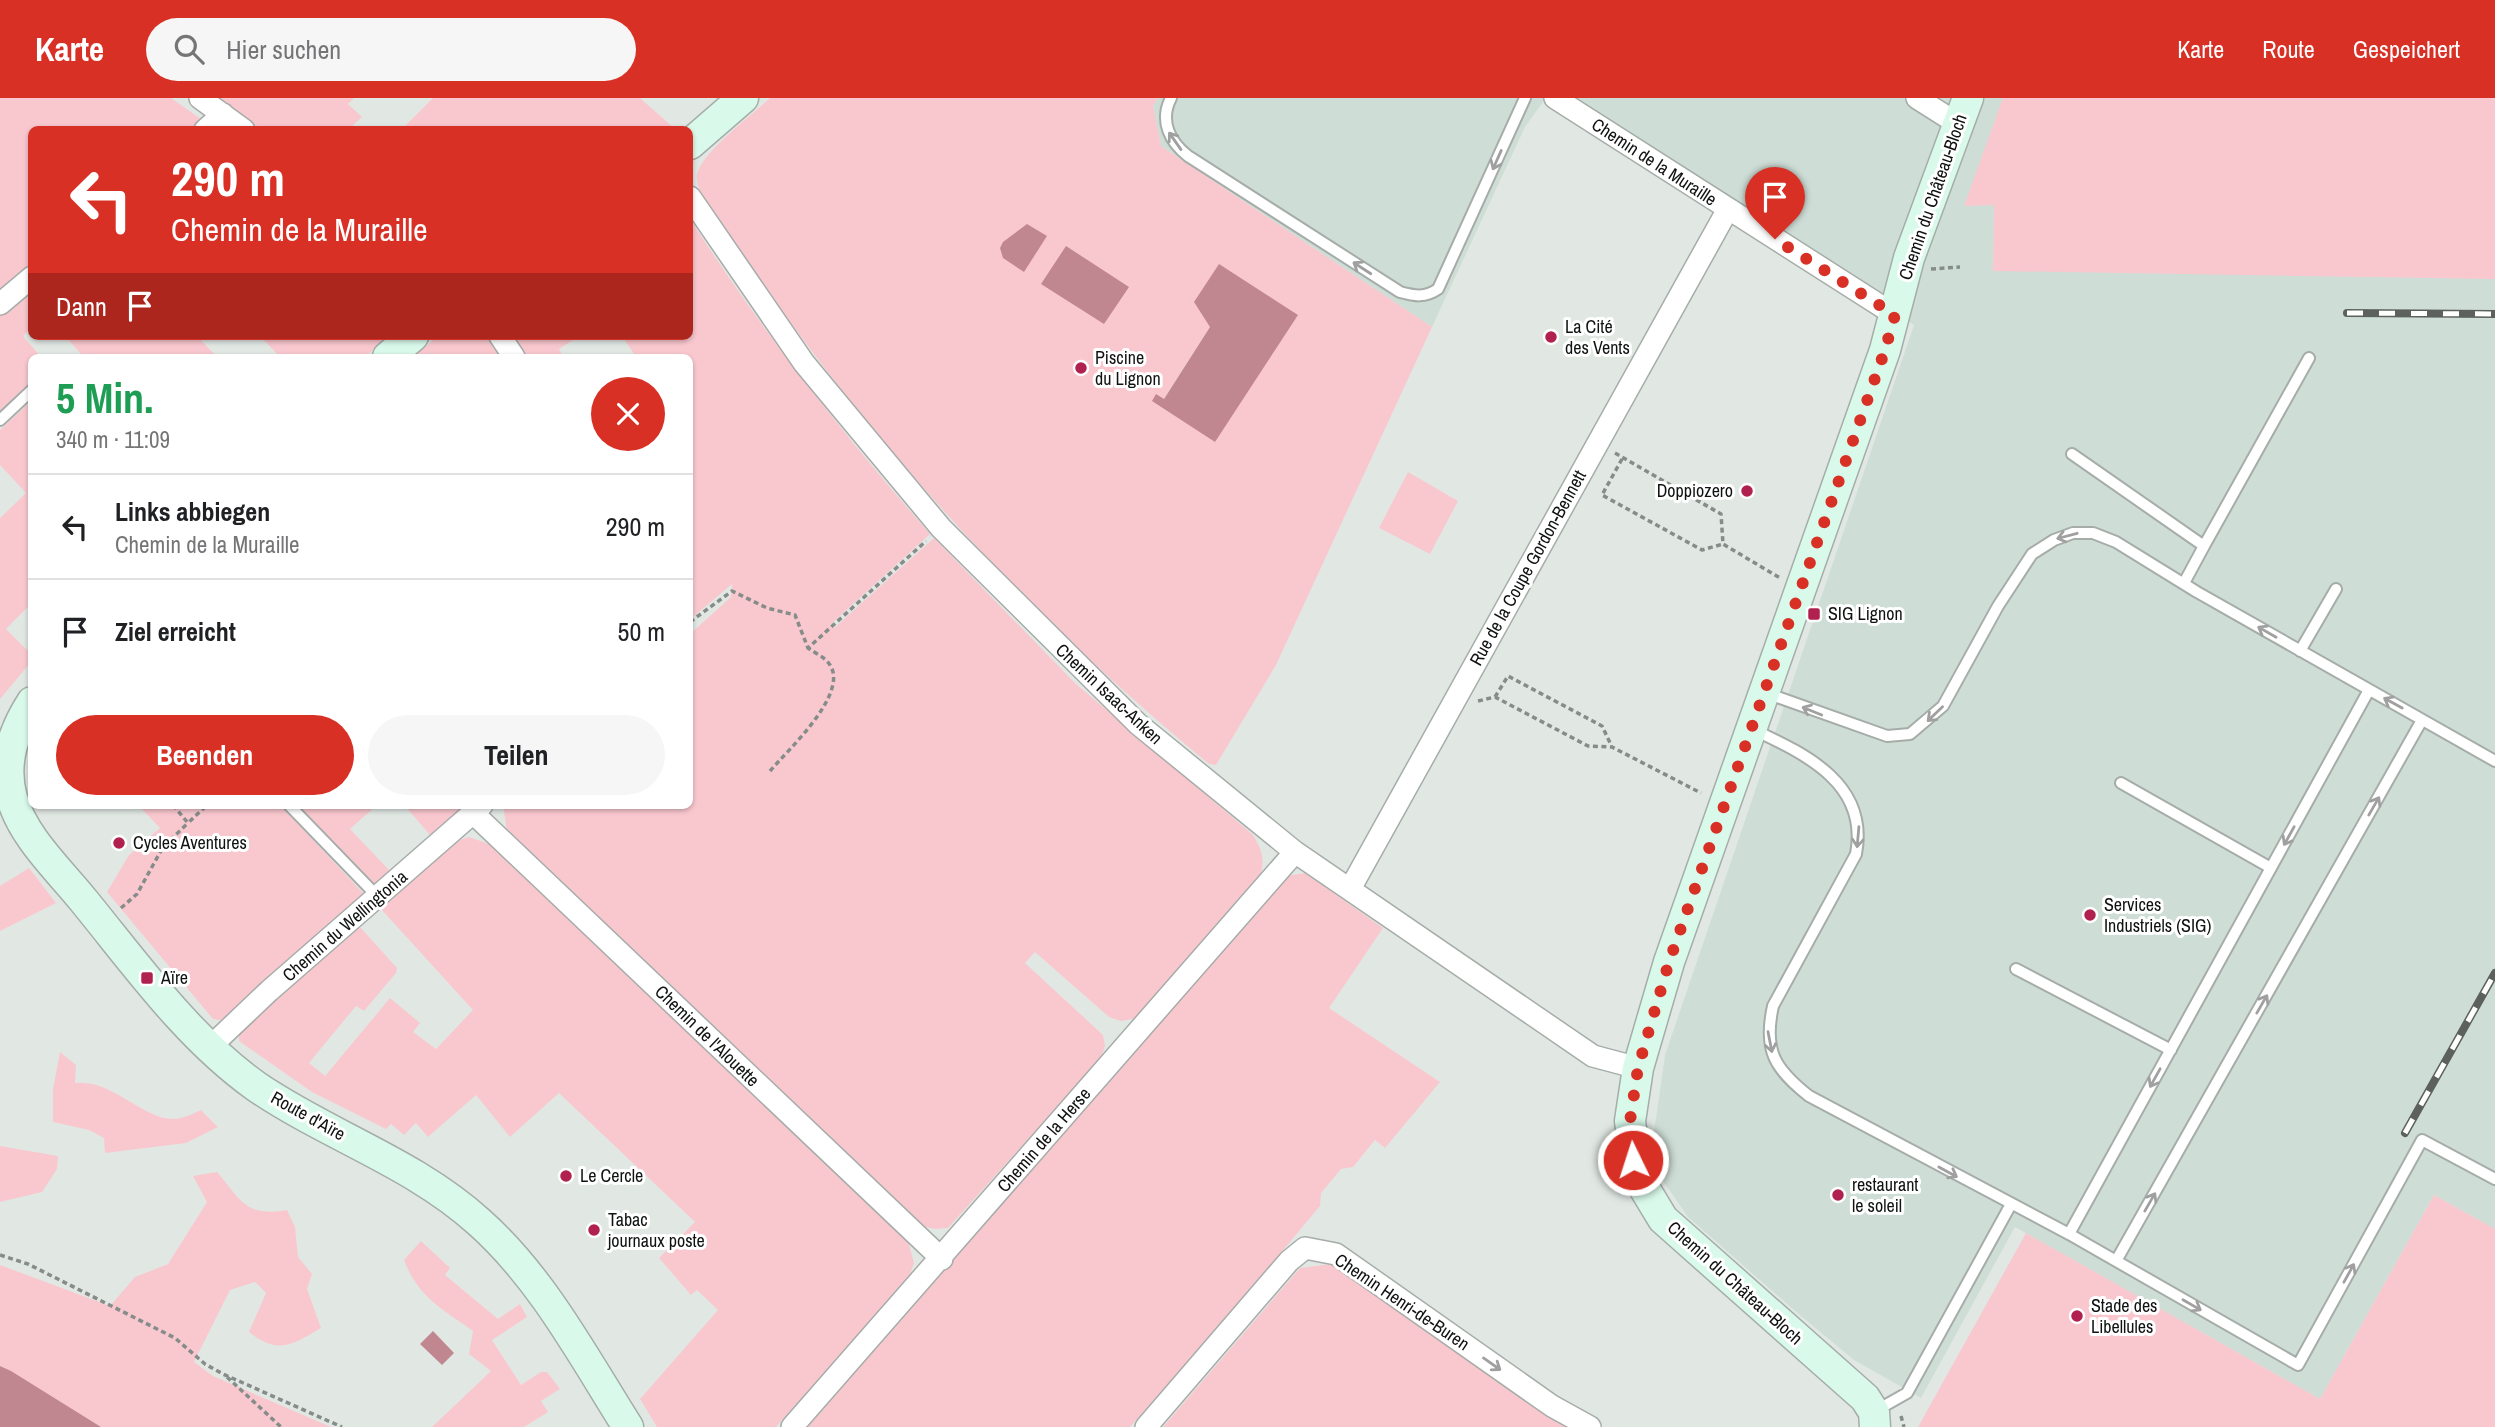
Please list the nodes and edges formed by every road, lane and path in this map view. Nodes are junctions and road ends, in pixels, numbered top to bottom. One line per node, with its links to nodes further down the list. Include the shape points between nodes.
1 (200, 98): 8 (street)
2 (743, 98): 11 (street)
3 (1171, 98): 4 (lane, one-way to 3, via 1438,289 1416,296 1400,292 1173,144 1166,119)
4 (1525, 98)
5 (1555, 98): 13 (street, Chemin de la Muraille)
6 (1917, 98): 7 (street)
7 (1963, 111): 16 (street, Chemin du Château-Bloch, via 1909,258)
8 (223, 114): 9 (street); 10 (street)
9 (210, 126)
10 (239, 126)
11 (693, 141)
12 (693, 201): 54 (street, Chemin Isaac-Anken, via 804,363 966,556 1138,724)
13 (1728, 209): 16 (street, Chemin de la Muraille); 22 (street, Rue de la Coupe Gordon-Bennett)
14 (28, 280): 15 (street)
15 (0, 304)
16 (1895, 315): 36 (street, Chemin du Château-Bloch)
17 (408, 340): 18 (street)
18 (392, 354)
19 (2309, 358): 27 (lane)
20 (28, 394): 21 (lane)
21 (0, 420)
22 (1598, 444): 24 (path); 35 (street, Rue de la Coupe Gordon-Bennett)
23 (2072, 454): 27 (lane)
24 (1623, 458): 26 (path, via 1721,514); 26 (path, via 1602,495 1702,550)
25 (933, 535): 32 (path)
26 (1723, 544): 28 (path)
27 (2204, 546): 29 (lane)
28 (1781, 579)
29 (2184, 583): 33 (lane, one-way to 29); 36 (lane, one-way to 36, via 2093,533 2073,533 2054,540 2032,554 1943,706 1910,734 1887,736)
30 (2336, 589): 33 (lane)
31 (693, 620): 32 (path, via 732,591 767,608 789,612)
32 (808, 648): 45 (path, via 830,664 832,691 824,708)
33 (2300, 650): 34 (lane)
34 (2369, 690): 41 (lane, one-way to 34); 55 (lane, one-way to 55)
35 (1458, 692): 37 (path, via 1474,702); 56 (street, Rue de la Coupe Gordon-Bennett)
36 (1764, 693): 42 (street, Chemin du Château-Bloch)
37 (1495, 697): 43 (path, via 1588,746); 43 (path, via 1508,676 1602,726)
38 (28, 704): 40 (street)
39 (28, 709): 46 (street, via 11,748)
40 (0, 720)
41 (2422, 720): 44 (lane); 68 (lane, one-way to 41)
42 (1751, 729): 62 (street, Chemin du Château-Bloch, via 1669,962); 64 (lane, one-way to 64, via 1797,751 1832,778 1854,803 1860,831 1856,854 1773,1006 1768,1031 1772,1055 1783,1076 1809,1096)
43 (1612, 747): 48 (path)
44 (2495, 761)
45 (770, 771)
46 (4, 782): 60 (street, Route d'Aïre, via 33,838)
47 (2121, 783): 55 (lane)
48 (1703, 794)
49 (177, 809): 53 (path)
50 (203, 809): 53 (path)
51 (293, 809): 57 (lane)
52 (477, 809): 57 (street, Chemin du Wellingtonia); 67 (street, Chemin de l'Alouette)
53 (188, 822): 58 (path, via 163,848 137,894)
54 (1295, 852): 56 (street, Chemin Isaac-Anken); 67 (street, Chemin de la Herse)
55 (2271, 868): 61 (lane)
56 (1350, 890): 62 (street, Chemin Isaac-Anken, via 1593,1056)
57 (379, 898): 60 (street, Chemin du Wellingtonia)
58 (119, 910)
59 (2016, 969): 61 (lane)
60 (210, 1047): 73 (street, Route d'Aïre, via 258,1087 411,1173 478,1221 541,1291)
61 (2171, 1050): 65 (lane, one-way to 65)
62 (1638, 1068): 70 (street, Chemin du Château-Bloch, via 1631,1143 1637,1176 1654,1208 1865,1398)
63 (2495, 1179): 68 (lane, one-way to 63, via 2298,1365 2422,1140)
64 (2010, 1206): 65 (lane); 70 (lane, via 1907,1393)
65 (2069, 1234): 68 (lane)
66 (0, 1255): 69 (path, via 28,1264 175,1338)
67 (942, 1259): 74 (street, Chemin de la Herse)
68 (2116, 1261)
69 (223, 1374): 71 (path); 72 (path)
70 (1875, 1419)
71 (281, 1427)
72 (342, 1427)
73 (628, 1427)
74 (792, 1427)
75 (1146, 1427): 76 (street, Chemin Henri-de-Buren, one-way to 76, via 1289,1261 1306,1248 1336,1254 1552,1406)
76 (1590, 1427)

